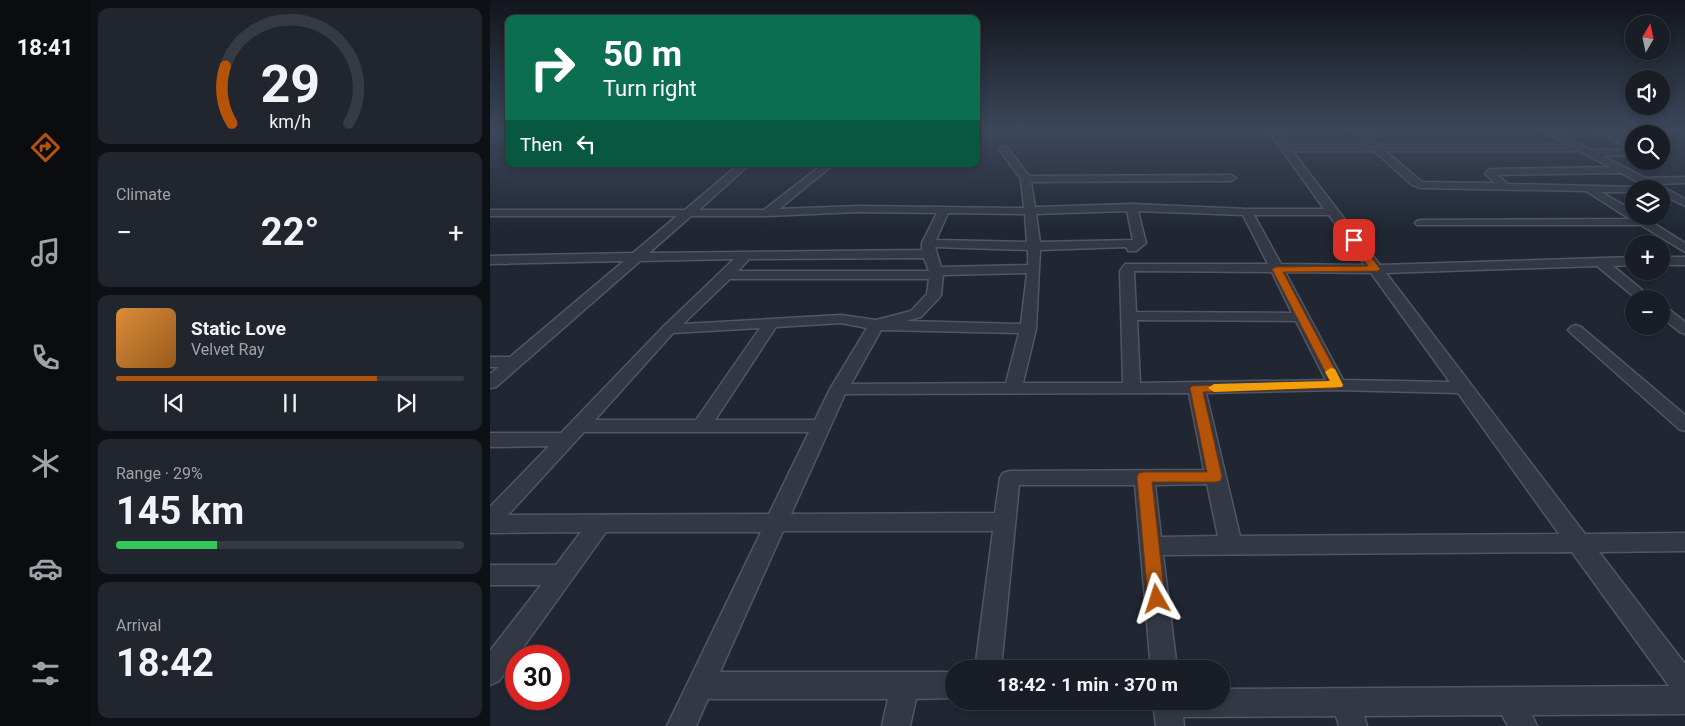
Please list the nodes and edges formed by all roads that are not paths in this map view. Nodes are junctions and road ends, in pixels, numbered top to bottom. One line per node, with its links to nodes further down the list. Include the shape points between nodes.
1 (1015, 164): 9 (street)
2 (1298, 164): 23 (street)
3 (1395, 164): 13 (street, via 1421,185)
4 (1612, 164): 7 (street)
5 (742, 167): 24 (street)
6 (825, 167): 25 (street)
7 (1624, 170): 10 (street); 13 (street, via 1491,172)
8 (1231, 178): 9 (street)
9 (1026, 179): 20 (street)
10 (1642, 180)
11 (1670, 180): 12 (street)
12 (1685, 180)
13 (1506, 187): 14 (street)
14 (1590, 189): 15 (street); 21 (street)
15 (1625, 190)
16 (1670, 195): 17 (street)
17 (1685, 203)
18 (1132, 207): 20 (street); 22 (street); 32 (street)
19 (944, 210): 20 (street); 25 (street); 34 (street)
20 (1031, 210): 33 (street)
21 (1625, 211)
22 (1247, 212): 23 (street); 45 (street)
23 (1333, 212): 46 (street)
24 (688, 213): 25 (street); 27 (street); 37 (street)
25 (767, 213)
26 (490, 214): 27 (street)
27 (503, 214): 28 (street)
28 (490, 221)
29 (1625, 222): 30 (street)
30 (1422, 223)
31 (1647, 225): 35 (street)
32 (1140, 243): 33 (street); 43 (street, via 1130,249)
33 (1034, 246): 34 (street); 44 (street)
34 (929, 248): 36 (street); 47 (street)
35 (1685, 248)
36 (745, 255): 37 (street); 48 (street)
37 (636, 258): 38 (street); 60 (street)
38 (490, 260)
39 (1685, 260): 42 (street)
40 (1599, 261): 41 (street); 46 (street); 49 (street)
41 (1625, 261)
42 (1670, 261)
43 (1130, 267): 45 (street); 50 (street, via 1127,271)
44 (1034, 269): 47 (street); 57 (street)
45 (1277, 269): 46 (street); 52 (street)
46 (1375, 269): 65 (street)
47 (936, 273): 48 (street); 55 (street, via 934,295 916,314)
48 (727, 275): 56 (street)
49 (1635, 290)
50 (1128, 316): 52 (street); 63 (street)
51 (1670, 316): 54 (street)
52 (1302, 317): 62 (street)
53 (770, 324): 55 (street, via 841,319); 56 (street); 69 (street)
54 (1682, 324)
55 (876, 325): 57 (street); 66 (street)
56 (669, 329): 71 (street)
57 (1028, 329): 67 (street)
58 (1576, 330): 68 (street)
59 (490, 362): 60 (street)
60 (515, 362): 61 (street)
61 (490, 383)
62 (1337, 385): 64 (street); 65 (street)
63 (1132, 388): 64 (street); 67 (street)
64 (1196, 388): 74 (street)
65 (1463, 388): 79 (street)
66 (839, 389): 67 (street); 70 (street)
67 (1014, 389)
68 (1685, 425)
69 (701, 426): 70 (street); 71 (street)
70 (822, 426): 77 (street)
71 (571, 433): 72 (street); 76 (street)
72 (490, 440)
73 (1144, 477): 74 (street); 75 (street, via 1010,478); 81 (street)
74 (1215, 477): 82 (street)
75 (1005, 522): 77 (street); 85 (street)
76 (490, 523): 78 (street)
77 (776, 523): 78 (street); 90 (street)
78 (600, 524): 84 (street)
79 (1578, 541): 80 (street); 82 (street); 91 (street)
80 (1685, 542)
81 (1152, 546): 82 (street); 86 (street)
82 (1231, 546)
83 (490, 575): 84 (street)
84 (562, 575): 87 (street)
85 (989, 660)
86 (1163, 660)
87 (490, 672)
88 (904, 685): 89 (street); 90 (street); 97 (street)
89 (945, 685)
90 (700, 686): 96 (street)
91 (1685, 686)
92 (1685, 700): 93 (street)
93 (1510, 701): 95 (street); 98 (street)
94 (1168, 710): 95 (street)
95 (1349, 714)
96 (681, 726)
97 (896, 726)
98 (1523, 726)

